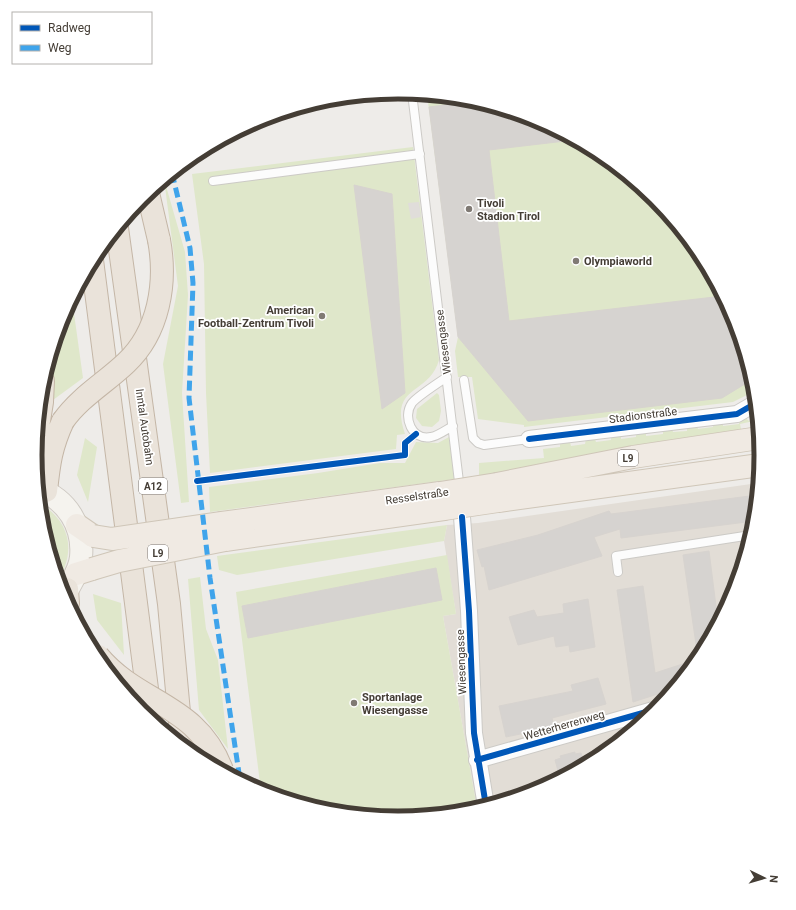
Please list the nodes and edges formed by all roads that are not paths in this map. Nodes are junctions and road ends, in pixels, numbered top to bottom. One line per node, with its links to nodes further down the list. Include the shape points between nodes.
1 (413, 100): 2 (lane, Wiesengasse)
2 (420, 154): 3 (lane); 7 (lane, Wiesengasse)
3 (213, 181)
4 (150, 200): 14 (highway, bridge, via 161,254 161,292 158,309 150,328 127,362 84,397 63,421 51,449)
5 (118, 235): 26 (highway, Inntal Autobahn / A12, via 169,604)
6 (93, 271): 24 (highway, A12)
7 (447, 377): 10 (lane, Wiesengasse); 10 (lane, via 412,404 408,417 413,432 430,437)
8 (464, 380): 11 (lane, via 473,438 478,443 484,445)
9 (750, 406): 11 (street, Stadionstraße, via 736,414)
10 (453, 426): 17 (lane, Wiesengasse, via 460,481)
11 (529, 439)
12 (753, 439): 16 (main road, Resselstraße / L9, via 633,457)
13 (754, 466): 16 (main road, Resselstraße / L9)
14 (43, 483)
15 (44, 491): 18 (main road, L9, via 59,500)
16 (498, 493): 17 (main road, Resselstraße / L9, bridge)
17 (449, 506): 19 (main road, Resselstraße / L9); 27 (street, Wiesengasse, via 469,611)
18 (85, 530): 19 (main road, Resselstraße / L9, bridge, via 112,539); 22 (main road, L9)
19 (223, 531): 22 (main road, Resselstraße / L9, bridge, via 119,561)
20 (745, 535): 21 (lane, via 616,556)
21 (618, 572)
22 (73, 586)
23 (120, 677): 28 (highway, bridge, via 189,721 210,744)
24 (150, 711)
25 (644, 713): 27 (street, Wetterherrenweg)
26 (181, 737)
27 (477, 760): 29 (street, Wiesengasse)
28 (218, 762)
29 (485, 800)

